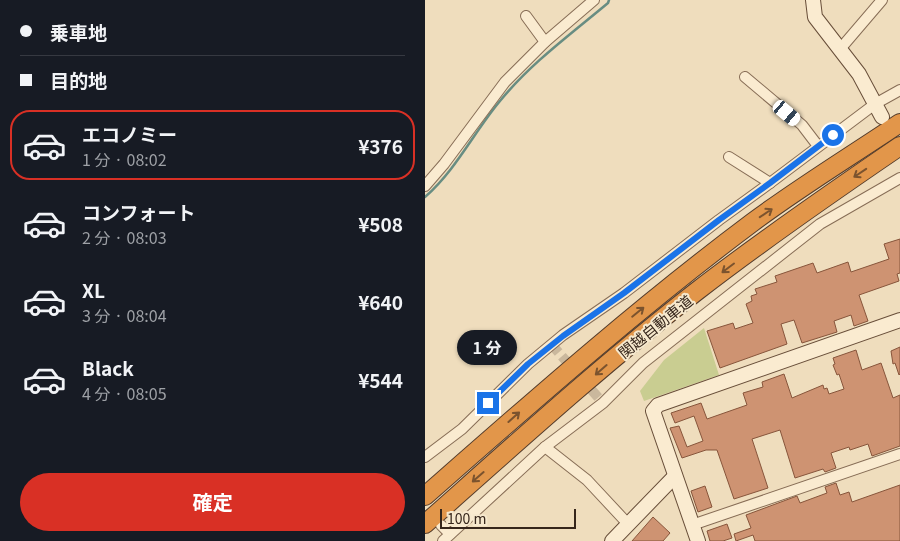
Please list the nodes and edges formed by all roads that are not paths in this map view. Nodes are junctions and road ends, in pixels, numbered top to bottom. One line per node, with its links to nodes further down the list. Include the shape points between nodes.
1 (813, 0): 6 (street, via 815,17)
2 (882, 0): 6 (street)
3 (590, 1): 5 (street)
4 (526, 16): 5 (street)
5 (545, 42): 17 (street, via 505,82)
6 (841, 48): 9 (street)
7 (745, 77): 12 (street, via 802,125)
8 (900, 90): 9 (street)
9 (875, 104): 10 (street); 12 (street)
10 (882, 117)
11 (900, 123): 23 (highway, 関越自動車道, one-way to 11, via 595,347 683,275 755,221)
12 (819, 146): 16 (street)
13 (900, 146): 25 (highway, 関越自動車道, one-way to 25, via 697,292 608,364)
14 (729, 157): 16 (street)
15 (900, 178): 19 (street, via 820,224 643,363 603,403)
16 (770, 183): 21 (street, via 563,336 528,364 462,429)
17 (425, 186)
18 (900, 320): 22 (street, via 658,405 653,411)
19 (545, 447): 24 (street, via 587,480); 27 (street)
20 (900, 454): 26 (street)
21 (425, 457)
22 (675, 476): 24 (street); 26 (street)
23 (425, 496)
24 (627, 524): 28 (street)
25 (433, 525): 27 (street)
26 (692, 525): 29 (street)
27 (447, 538)
28 (612, 541)
29 (698, 541)

